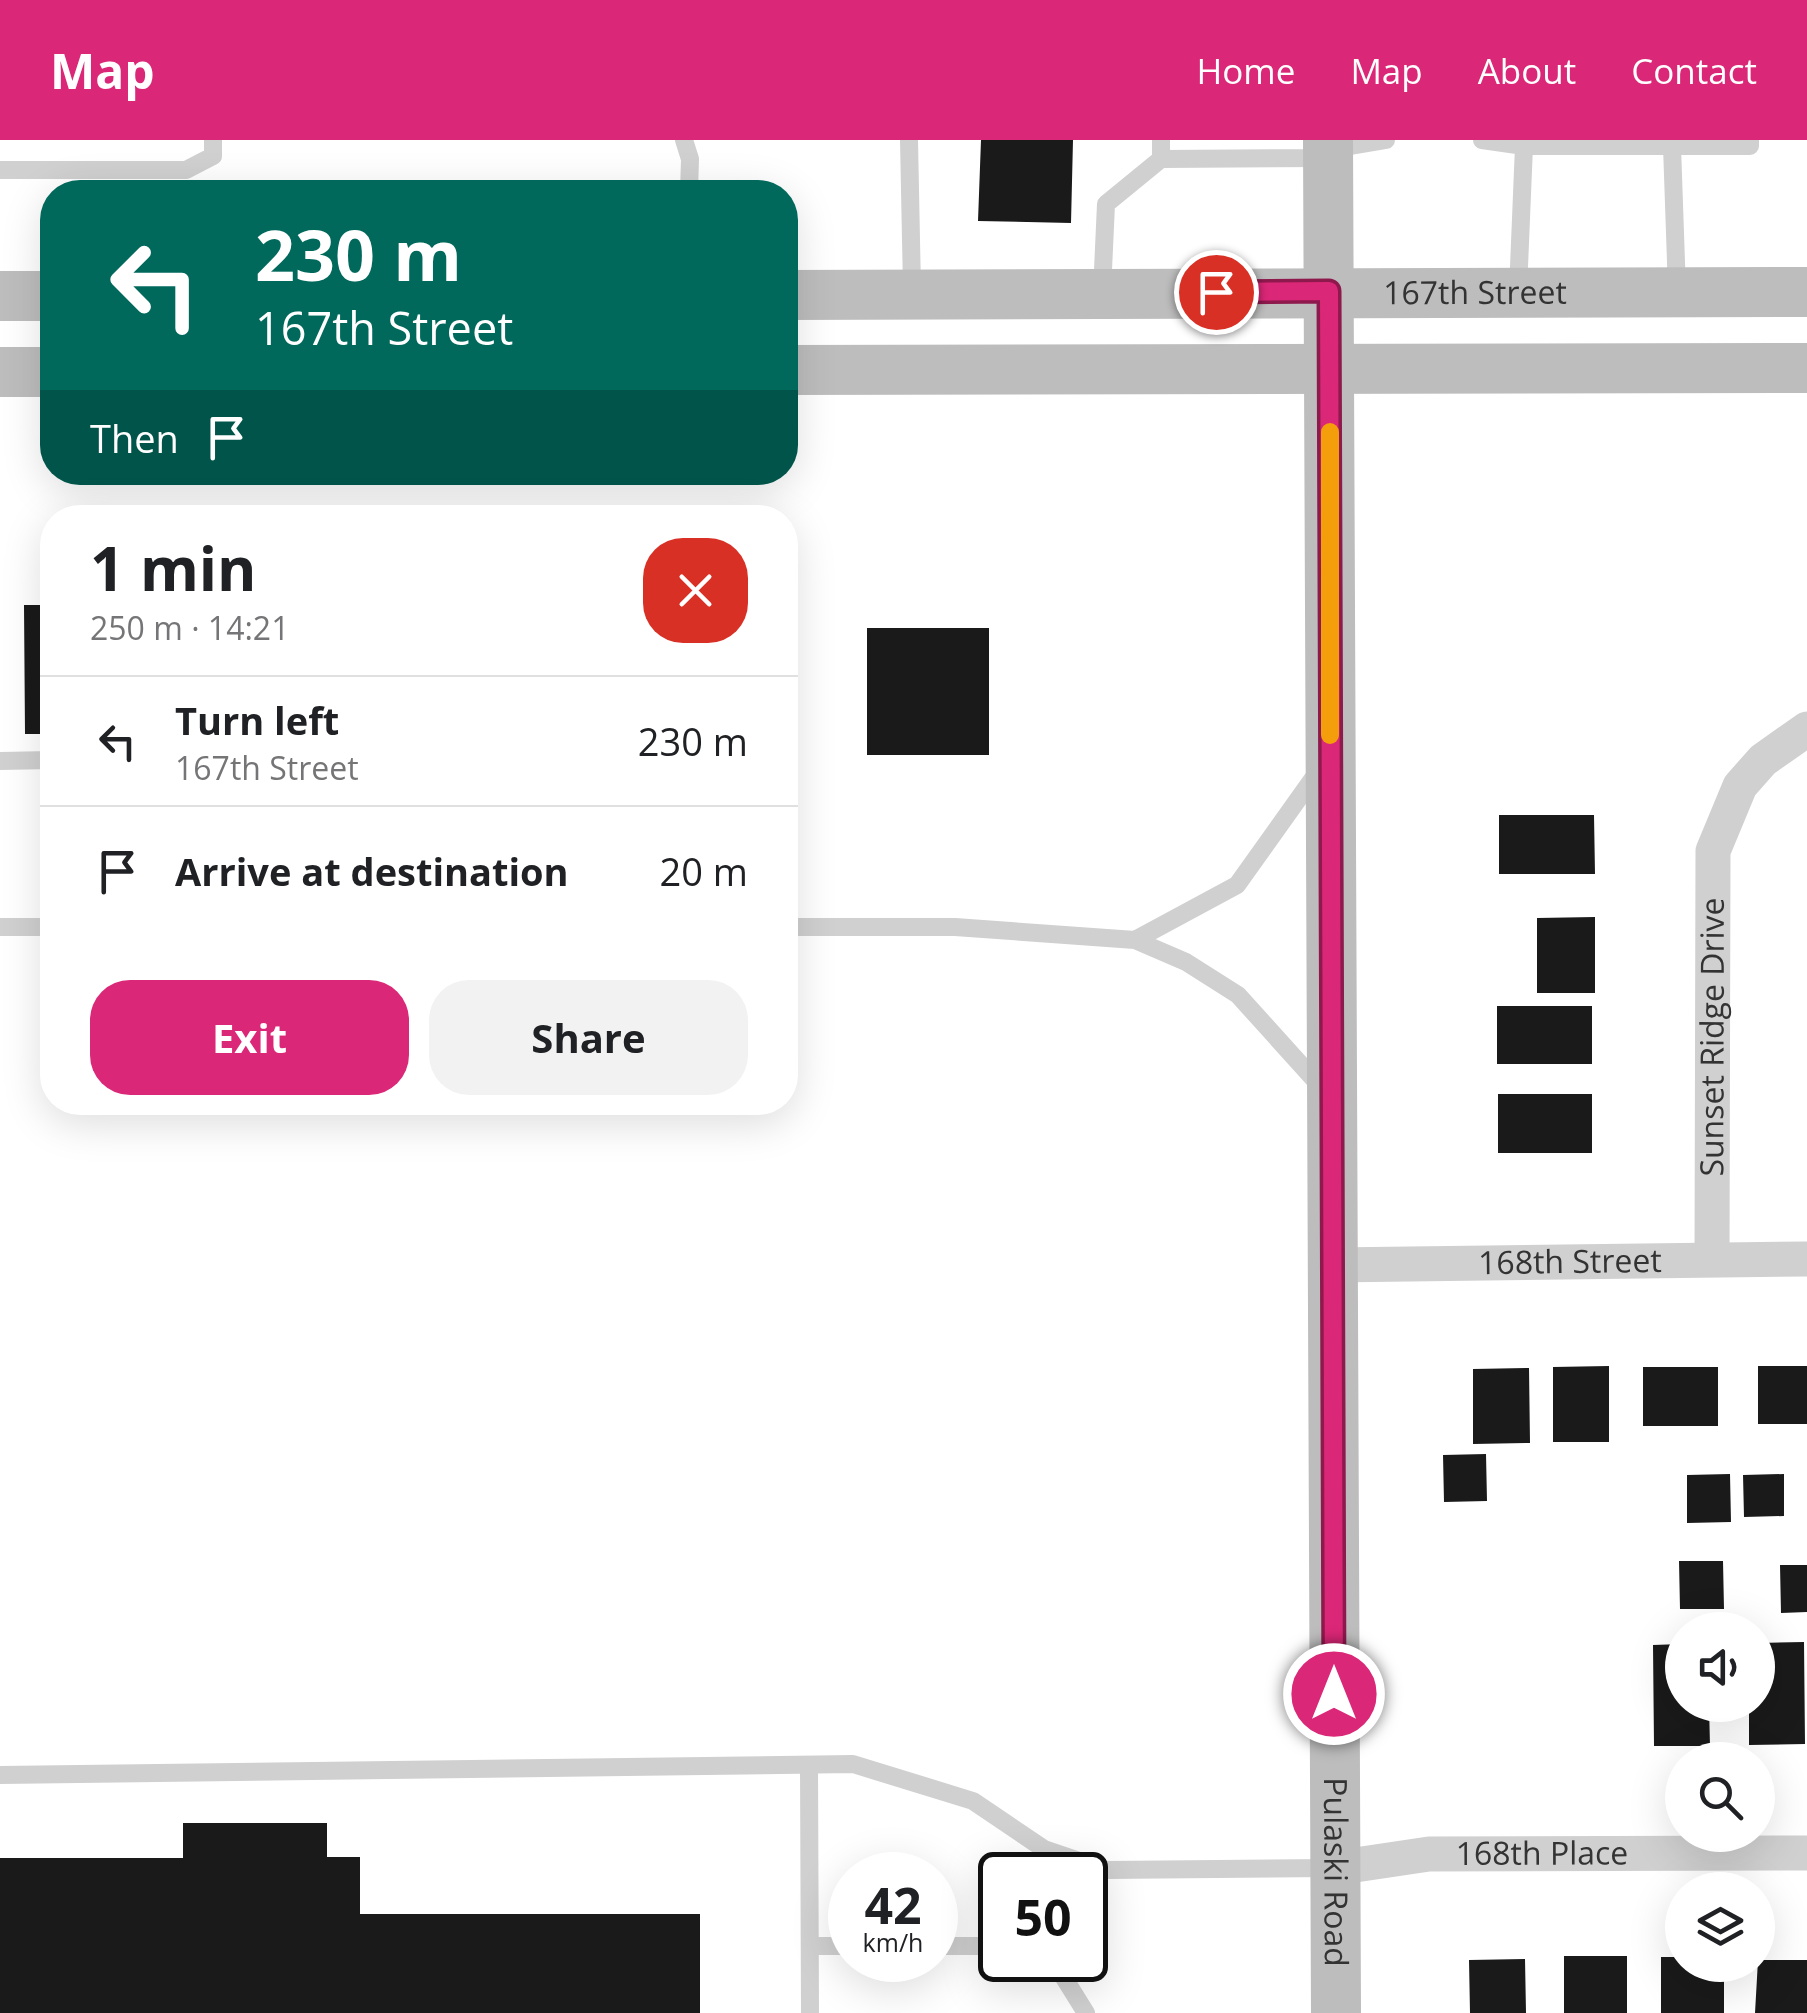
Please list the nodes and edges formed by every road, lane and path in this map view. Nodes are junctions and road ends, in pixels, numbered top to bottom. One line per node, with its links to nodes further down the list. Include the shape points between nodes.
1 (213, 140): 11 (lane, via 213,156 186,170)
2 (684, 140): 12 (lane)
3 (909, 140): 19 (lane)
4 (1386, 140): 9 (lane)
5 (1482, 140): 7 (lane)
6 (1750, 140): 8 (lane, via 1750,146)
7 (1524, 146): 8 (lane); 14 (lane)
8 (1672, 146): 17 (lane)
9 (1328, 149): 10 (lane); 13 (main road, Pulaski Road)
10 (1161, 150): 16 (lane, via 1106,204)
11 (0, 170)
12 (689, 180)
13 (1329, 291): 14 (main road, 167th Street); 16 (main road, 167th Street); 23 (main road, Pulaski Road)
14 (1518, 291): 17 (main road, 167th Street)
15 (1807, 292): 17 (main road, 167th Street)
16 (1102, 294): 19 (main road, 167th Street)
17 (1677, 294)
18 (798, 295): 19 (main road, 167th Street)
19 (912, 295)
20 (0, 296): 21 (main road)
21 (40, 296)
22 (1807, 368): 23 (main road)
23 (1329, 369): 24 (main road); 28 (main road, Pulaski Road)
24 (798, 370)
25 (0, 372): 26 (main road)
26 (40, 372)
27 (1807, 729): 36 (street, Sunset Ridge Drive, via 1740,786 1713,851)
28 (1330, 753): 34 (lane, via 1238,886); 35 (main road, Pulaski Road)
29 (40, 760): 30 (lane)
30 (0, 761)
31 (0, 927): 32 (lane)
32 (40, 927)
33 (798, 927): 34 (lane, via 955,927)
34 (1135, 940): 35 (lane, via 1238,995)
35 (1332, 1099): 38 (main road, Pulaski Road)
36 (1712, 1259): 37 (street, 168th Street); 38 (street, 168th Street)
37 (1807, 1259)
38 (1332, 1264): 42 (main road, Pulaski Road)
39 (809, 1765): 40 (lane); 42 (lane, via 854,1764 973,1802 1044,1849 1106,1870); 43 (lane)
40 (0, 1775)
41 (1807, 1853): 42 (street, 168th Place, via 1428,1854)
42 (1335, 1868): 48 (main road, Pulaski Road)
43 (810, 1946): 44 (lane); 46 (lane)
44 (828, 1946)
45 (1067, 1982): 47 (lane)
46 (810, 2013)
47 (1086, 2013)
48 (1336, 2013)

